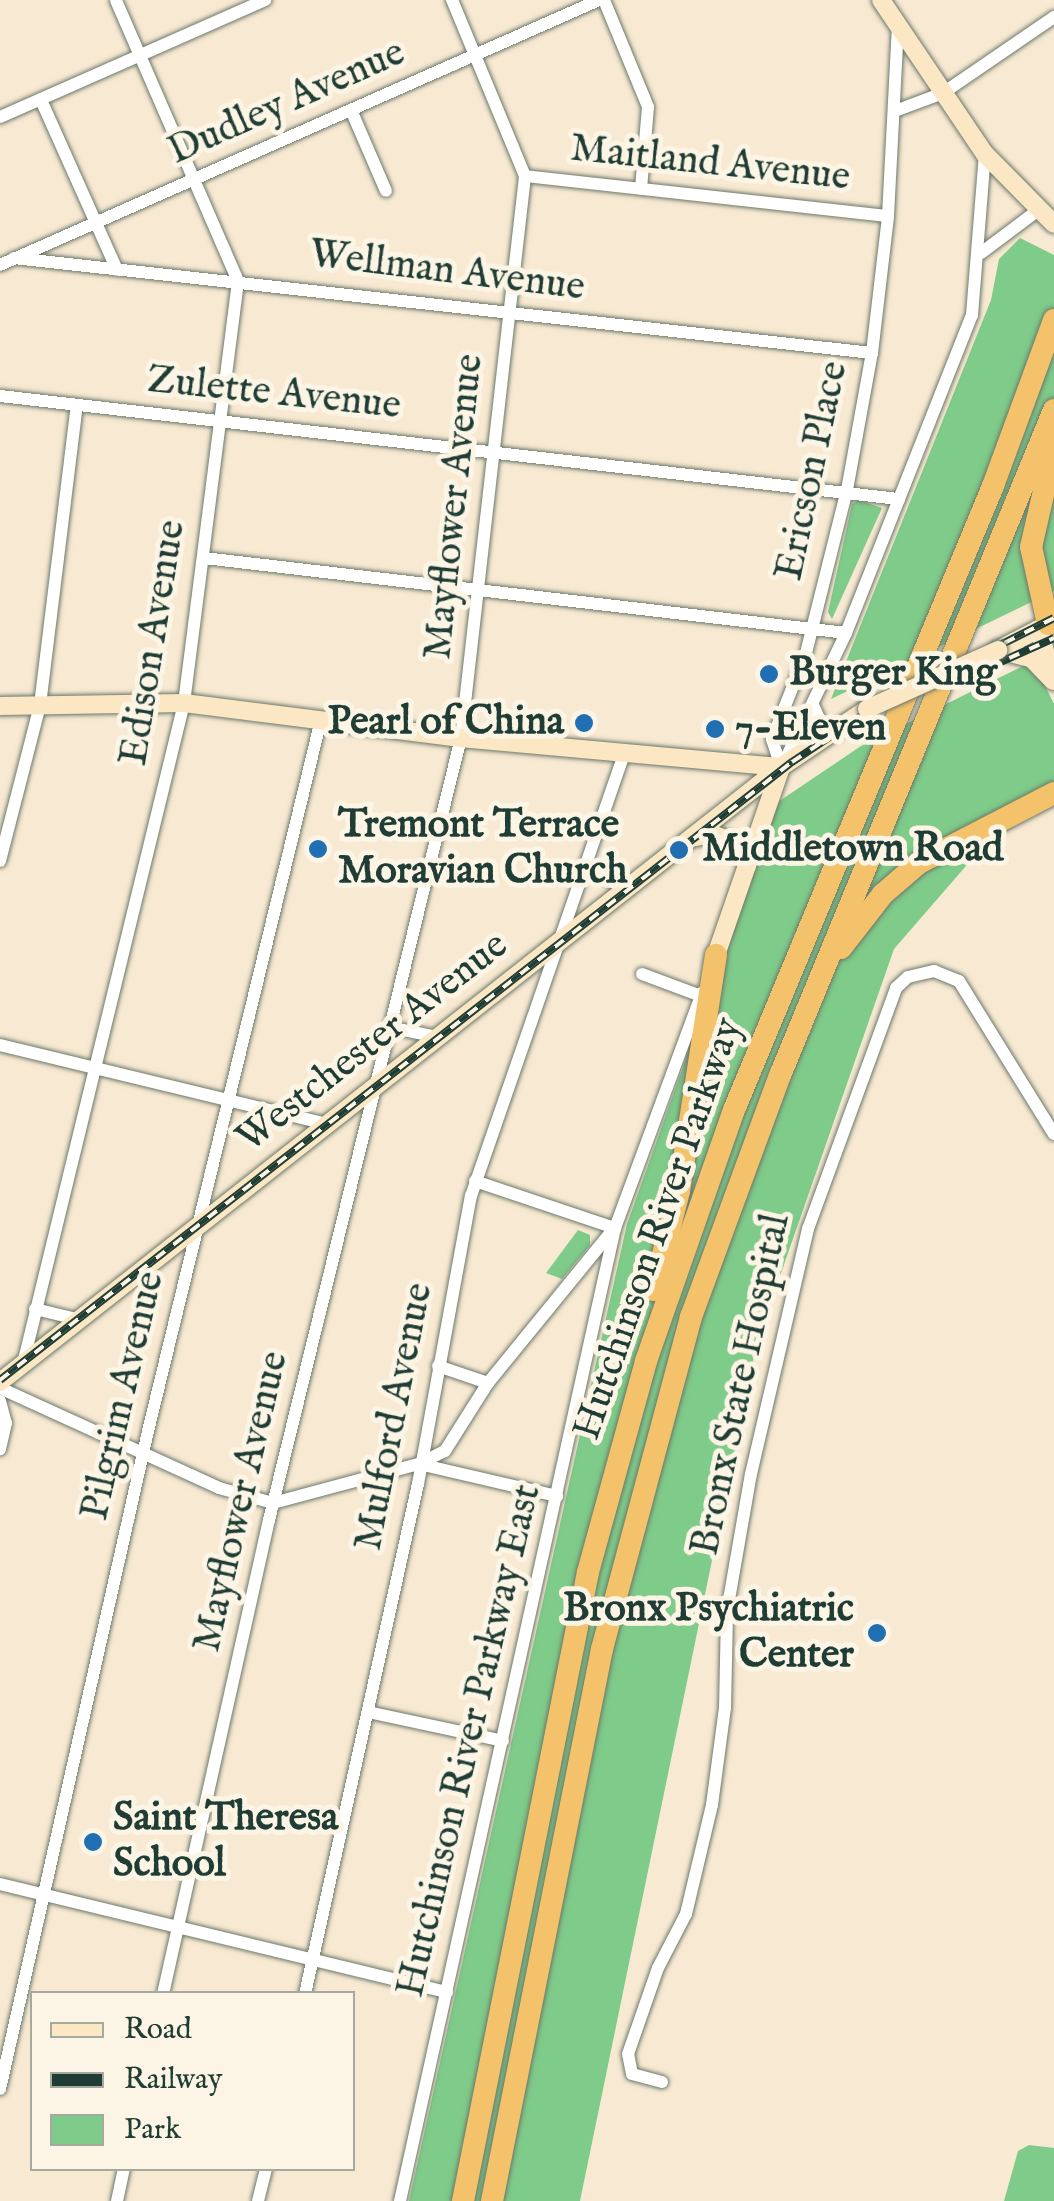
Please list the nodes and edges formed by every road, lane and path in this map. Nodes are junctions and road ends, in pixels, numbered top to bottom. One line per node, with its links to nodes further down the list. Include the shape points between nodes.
1 (116, 0): 9 (street)
2 (265, 0): 9 (street)
3 (452, 0): 8 (street, Mayflower Avenue)
4 (601, 0): 8 (street, Dudley Avenue); 18 (street, via 648,107)
5 (880, 0): 7 (main road)
6 (1054, 16): 10 (street)
7 (898, 26): 10 (main road); 13 (street, Ericson Place)
8 (476, 54): 12 (street, Dudley Avenue); 16 (street, Mayflower Avenue)
9 (141, 55): 11 (street); 17 (street)
10 (943, 93): 13 (street); 15 (main road)
11 (41, 100): 14 (street); 22 (street)
12 (351, 110): 17 (street, Dudley Avenue); 19 (street)
13 (894, 111): 20 (street, Ericson Place)
14 (0, 118)
15 (985, 154): 21 (main road); 23 (street)
16 (525, 176): 18 (street, Maitland Avenue); 28 (street, Mayflower Avenue)
17 (196, 179): 22 (street, Dudley Avenue); 27 (street)
18 (641, 189): 20 (street, Maitland Avenue)
19 (386, 192)
20 (888, 216): 30 (street, Ericson Place)
21 (1048, 219): 23 (street)
22 (98, 223): 24 (street, Dudley Avenue); 26 (street)
23 (980, 252): 38 (street, via 972,315)
24 (14, 258): 25 (street, Dudley Avenue); 26 (street, Wellman Avenue)
25 (0, 265)
26 (117, 270): 27 (street, Wellman Avenue)
27 (238, 280): 28 (street, Wellman Avenue); 34 (street, Edison Avenue)
28 (508, 313): 30 (street, Wellman Avenue); 36 (street, Mayflower Avenue)
29 (1054, 320): 86 (highway, Hutchinson River Parkway, via 966,554 734,1110)
30 (872, 353): 37 (street, Ericson Place)
31 (0, 396): 32 (street, Zulette Avenue)
32 (76, 405): 34 (street, Zulette Avenue); 50 (street)
33 (1054, 410): 65 (highway, Hutchinson River Parkway)
34 (219, 420): 36 (street, Zulette Avenue); 39 (street, Edison Avenue)
35 (1054, 447): 40 (highway, via 1032,539)
36 (495, 450): 37 (street, Zulette Avenue); 42 (street, Mayflower Avenue)
37 (847, 490): 38 (street, Zulette Avenue); 43 (street, Ericson Place)
38 (899, 499): 45 (street)
39 (204, 558): 42 (street); 48 (street, Edison Avenue)
40 (1034, 570): 41 (highway); 44 (highway)
41 (1054, 585)
42 (479, 588): 43 (street); 54 (street, Mayflower Avenue)
43 (813, 626): 45 (street); 56 (street, Ericson Place, via 772,739)
44 (1049, 629): 46 (main road, Westchester Avenue); 47 (main road)
45 (846, 633): 49 (street, Ericson Place)
46 (998, 650): 47 (main road, via 1031,658); 53 (main road, Westchester Avenue, bridge)
47 (1054, 682)
48 (184, 703): 50 (main road); 52 (main road); 71 (street, Edison Avenue)
49 (813, 704): 53 (street); 56 (street, Ericson Place)
50 (40, 705): 51 (main road); 59 (street)
51 (0, 706)
52 (321, 720): 54 (main road); 73 (street, Pilgrim Avenue)
53 (826, 734): 56 (main road, Westchester Avenue)
54 (461, 738): 55 (main road); 68 (street, Mayflower Avenue)
55 (624, 754): 56 (main road); 60 (street, Mulford Avenue)
56 (779, 761): 58 (main road, Westchester Avenue); 61 (main road)
57 (1054, 793): 65 (highway, via 911,869)
58 (696, 837): 61 (main road, via 712,834 738,844); 62 (main road, Westchester Avenue)
59 (1, 854)
60 (586, 863): 62 (street); 63 (street, Mulford Avenue)
61 (747, 866): 64 (main road)
62 (626, 891): 63 (main road, Westchester Avenue)
63 (560, 942): 69 (main road, Westchester Avenue); 76 (street, Mulford Avenue)
64 (716, 955): 67 (street, Hutchinson River Parkway East); 86 (highway, via 679,1191 639,1342)
65 (826, 965): 109 (highway, Hutchinson River Parkway, via 712,1252 640,1489)
66 (642, 974): 67 (street)
67 (701, 996): 78 (street, Hutchinson River Parkway East)
68 (389, 1027): 69 (street); 72 (street, Mayflower Avenue)
69 (437, 1037): 72 (main road, Westchester Avenue)
70 (0, 1044): 71 (street)
71 (94, 1068): 73 (street); 79 (street, Edison Avenue)
72 (377, 1084): 74 (main road, Westchester Avenue); 91 (street, Mayflower Avenue)
73 (229, 1101): 74 (street); 77 (street, Pilgrim Avenue)
74 (327, 1124): 77 (main road, Westchester Avenue)
75 (1054, 1134): 101 (street, Bronx State Hospital, via 958,980 934,971 908,977 896,988 803,1244 750,1474 727,1610 725,1708 712,1804 686,1914 658,1968 628,2054 632,2074)
76 (475, 1180): 78 (street); 82 (street, Mulford Avenue)
77 (197, 1225): 80 (main road, Westchester Avenue); 88 (street, Pilgrim Avenue)
78 (615, 1228): 83 (street); 90 (street, Hutchinson River Parkway East)
79 (35, 1309): 80 (street); 81 (street, Edison Avenue)
80 (76, 1319): 81 (main road, Westchester Avenue)
81 (22, 1364): 84 (main road, Westchester Avenue)
82 (438, 1366): 83 (street); 89 (street, Mulford Avenue)
83 (488, 1382): 89 (street, via 445,1451)
84 (0, 1385): 88 (street)
85 (0, 1402): 87 (street, via 6,1422)
86 (620, 1448): 108 (highway, Hutchinson River Parkway, via 588,1572)
87 (0, 1449)
88 (144, 1453): 91 (street, via 220,1488); 95 (street, Pilgrim Avenue)
89 (419, 1464): 90 (street); 91 (street); 92 (street, Mulford Avenue)
90 (558, 1496): 93 (street, Hutchinson River Parkway East)
91 (273, 1503): 96 (street, Mayflower Avenue)
92 (368, 1712): 93 (street); 97 (street, Mulford Avenue)
93 (502, 1741): 100 (street, Hutchinson River Parkway East)
94 (0, 1884): 95 (street)
95 (44, 1895): 96 (street); 102 (street, Pilgrim Avenue)
96 (177, 1931): 97 (street); 98 (street, Mayflower Avenue)
97 (312, 1960): 99 (street, Mulford Avenue); 100 (street)
98 (164, 1991)
99 (306, 1991)
100 (447, 1992): 107 (street, Hutchinson River Parkway East)
101 (662, 2082)
102 (0, 2089)
103 (123, 2171): 105 (street)
104 (265, 2171): 106 (street)
105 (116, 2201)
106 (258, 2201)
107 (400, 2201)
108 (462, 2201)
109 (492, 2201)

